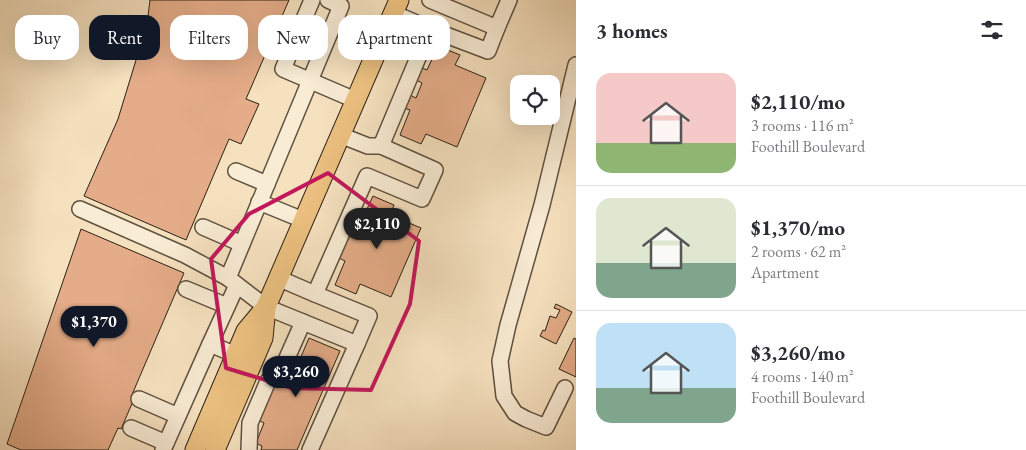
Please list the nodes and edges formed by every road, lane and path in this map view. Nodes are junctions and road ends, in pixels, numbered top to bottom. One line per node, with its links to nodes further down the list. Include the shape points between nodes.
1 (312, 0): 11 (lane, via 284,69)
2 (328, 0): 11 (lane, via 341,6)
3 (430, 0): 7 (lane)
4 (509, 0): 7 (lane)
5 (396, 6): 6 (lane); 12 (main road)
6 (409, 15)
7 (497, 28): 8 (lane, via 488,51)
8 (450, 37)
9 (417, 60): 14 (lane)
10 (576, 65): 32 (lane, via 500,361 504,396 515,413 526,420 546,427)
11 (311, 80): 12 (lane); 16 (lane)
12 (355, 100): 13 (main road)
13 (340, 135): 14 (lane, via 368,146); 19 (main road)
14 (381, 146): 25 (lane, via 435,170 422,199 367,176)
15 (236, 171): 16 (lane)
16 (267, 184): 17 (lane)
17 (259, 202): 19 (lane); 21 (lane)
18 (80, 209): 23 (lane, via 185,255)
19 (303, 220): 22 (main road)
20 (203, 227): 21 (lane)
21 (242, 244): 23 (lane)
22 (278, 278): 25 (lane); 27 (main road)
23 (232, 281): 26 (lane); 27 (lane)
24 (186, 289): 26 (lane)
25 (315, 294): 30 (lane, via 369,316)
26 (227, 306): 29 (lane)
27 (266, 306): 28 (lane); 31 (main road, via 246,331); 38 (main road, via 263,338)
28 (303, 322): 30 (lane); 39 (lane, via 283,367 268,381 250,423)
29 (210, 344): 31 (lane); 34 (lane)
30 (357, 344): 40 (lane)
31 (236, 355): 37 (main road)
32 (565, 388)
33 (139, 399): 34 (lane)
34 (178, 416): 36 (lane)
35 (131, 428): 36 (lane)
36 (165, 447)
37 (195, 450)
38 (215, 450)
39 (249, 450)
40 (310, 450)

